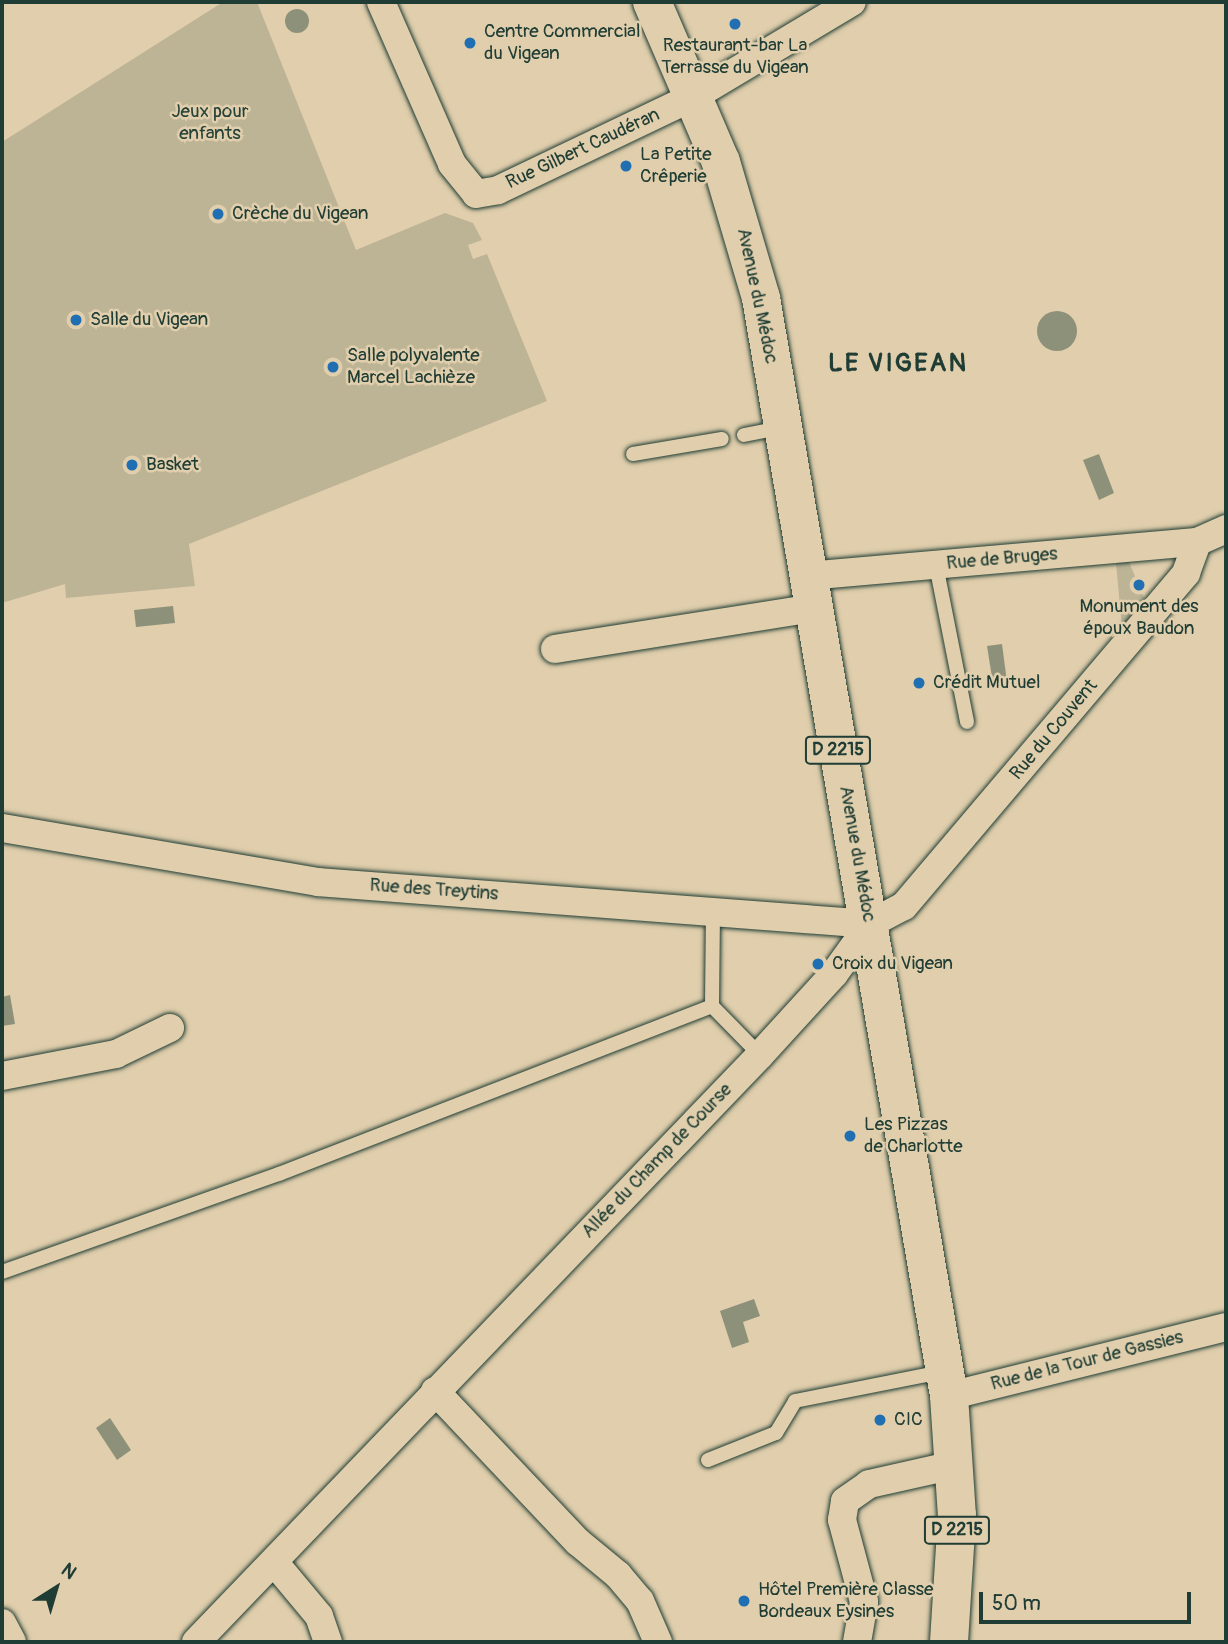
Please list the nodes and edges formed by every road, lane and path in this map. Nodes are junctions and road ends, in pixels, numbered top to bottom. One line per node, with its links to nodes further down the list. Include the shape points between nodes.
1 (382, 2): 4 (street, Rue Gilbert Caudéran, via 452,164 477,194 498,190)
2 (652, 2): 4 (main road, Avenue du Médoc / D 2215)
3 (852, 2): 4 (street, Rue Gilbert Caudéran)
4 (693, 97): 5 (main road, Avenue du Médoc / D 2215, via 748,246)
5 (783, 428): 6 (lane); 12 (main road, Avenue du Médoc / D 2215)
6 (744, 435)
7 (722, 439): 8 (lane)
8 (633, 454)
9 (1226, 530): 10 (street)
10 (1197, 542): 11 (street, Rue de Bruges); 17 (street, Rue du Couvent, via 1186,573 913,896)
11 (936, 565): 12 (street, Rue de Bruges); 14 (lane)
12 (810, 592): 13 (street, Rue de Bruges); 17 (main road, Avenue du Médoc / D 2215)
13 (555, 649)
14 (967, 722)
15 (2, 828): 16 (street, Rue des Treytins, via 317,881)
16 (713, 910): 17 (street, Rue des Treytins); 18 (lane)
17 (870, 924): 20 (street, Allée du Champ de Course, via 834,974); 24 (main road, Avenue du Médoc / D 2215)
18 (712, 1006): 20 (lane); 22 (lane, via 279,1174)
19 (170, 1028): 21 (street, via 116,1054)
20 (760, 1055): 25 (street, Allée du Champ de Course)
21 (2, 1076)
22 (2, 1272)
23 (1226, 1327): 24 (street, Rue de la Tour de Gassies)
24 (946, 1384): 26 (lane, via 795,1401 776,1433); 27 (main road, Avenue du Médoc / D 2215)
25 (435, 1391): 28 (street, Allée du Champ de Course); 34 (street, via 578,1542 618,1575 640,1601)
26 (708, 1460)
27 (954, 1465): 29 (main road, Avenue du Médoc / D 2215); 35 (street, via 869,1484 845,1501 842,1520 864,1602)
28 (274, 1562): 32 (street, Allée du Champ de Course); 33 (street, via 319,1616)
29 (957, 1595): 36 (main road, Avenue du Médoc / D 2215); 37 (main road, D 2215)
30 (2, 1623): 31 (street)
31 (12, 1642)
32 (196, 1642)
33 (328, 1642)
34 (658, 1642)
35 (857, 1642)
36 (949, 1642)
37 (960, 1642)

